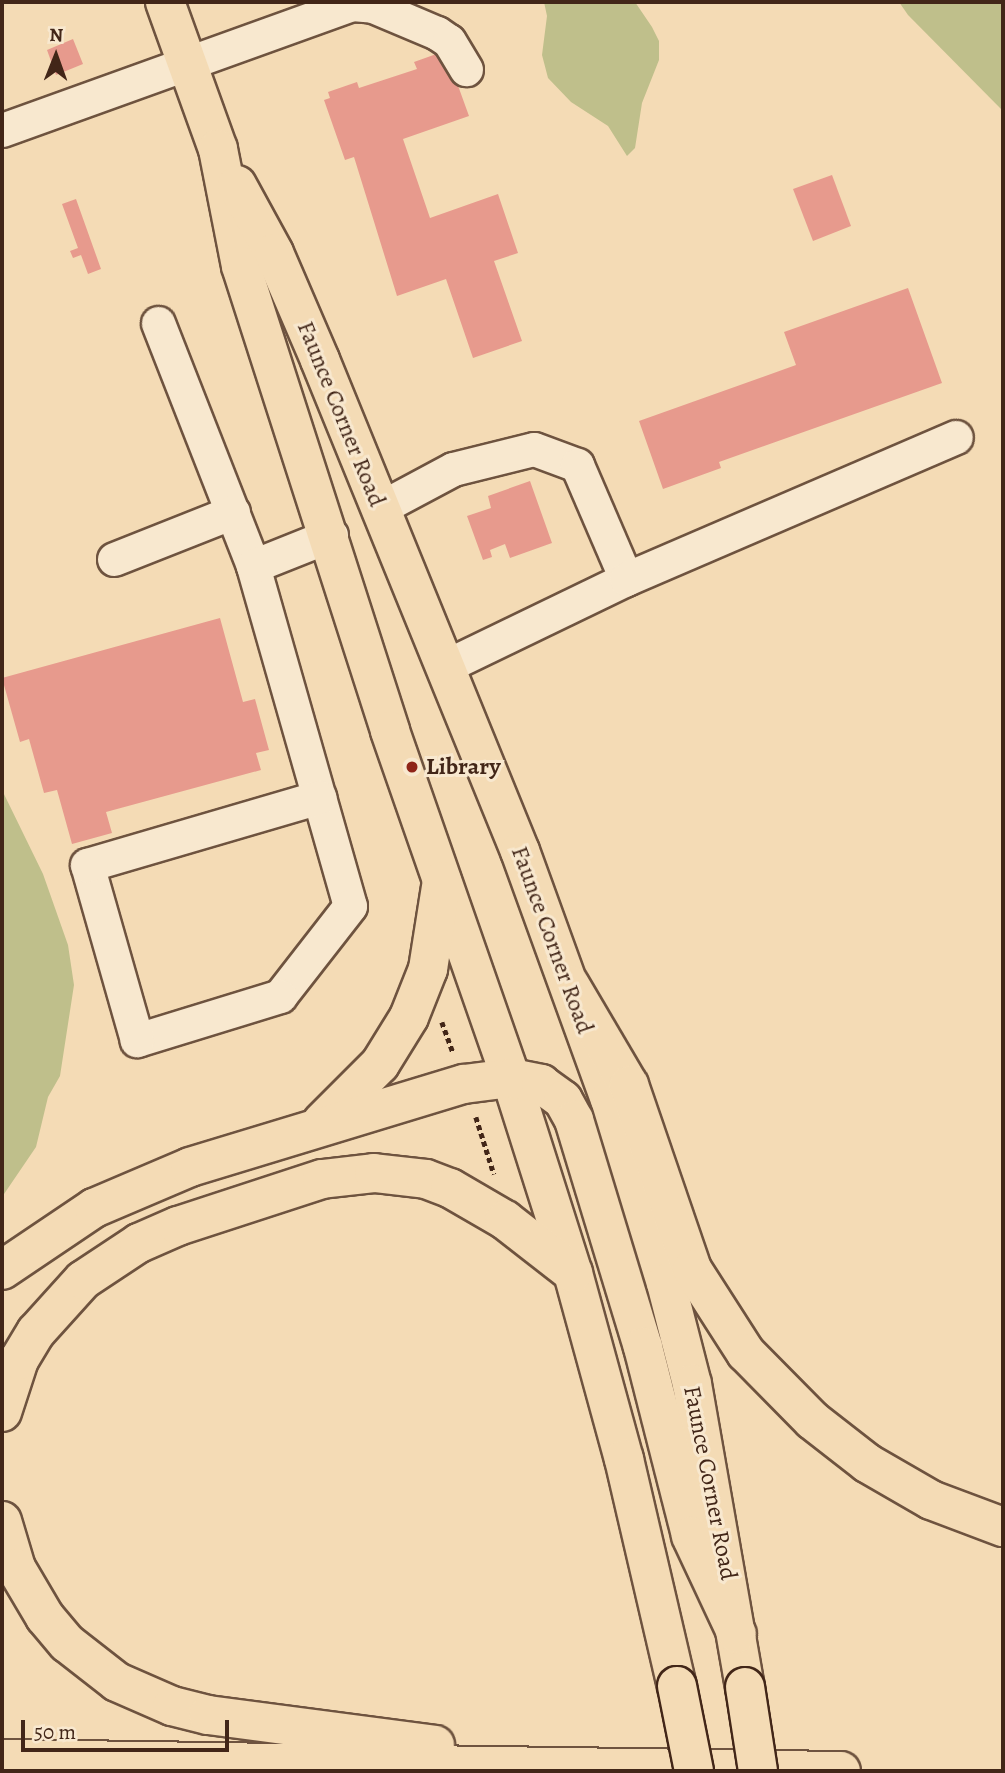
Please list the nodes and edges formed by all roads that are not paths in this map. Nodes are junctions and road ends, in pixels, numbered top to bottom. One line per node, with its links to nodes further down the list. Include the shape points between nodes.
1 (165, 2): 2 (main road, Faunce Corner Road)
2 (187, 64): 3 (lane, via 259,34 361,3 449,40); 4 (lane); 5 (main road, Faunce Corner Road)
3 (466, 69)
4 (2, 130)
5 (218, 149): 8 (main road, Faunce Corner Road, via 274,253); 10 (main road, Faunce Corner Road, via 241,266)
6 (158, 323): 9 (lane)
7 (956, 436): 13 (lane)
8 (380, 508): 10 (main road); 13 (lane, via 453,469 534,449 577,465); 14 (main road, Faunce Corner Road)
9 (233, 512): 11 (lane); 12 (lane)
10 (331, 535): 12 (lane); 16 (main road, Faunce Corner Road)
11 (114, 559)
12 (253, 566): 15 (lane)
13 (626, 579): 14 (lane)
14 (444, 667): 17 (main road, Faunce Corner Road)
15 (319, 797): 15 (lane, via 350,905 279,996 137,1040 88,865)
16 (442, 881): 18 (main road, Faunce Corner Road); 19 (main road, via 428,969 410,1017 380,1064)
17 (570, 985): 24 (main road, via 629,1085 692,1269 746,1353 812,1420 867,1464 931,1500); 25 (main road, Faunce Corner Road, via 666,1283 692,1384)
18 (511, 1078): 19 (main road, via 464,1084); 21 (main road, Faunce Corner Road); 25 (main road, via 554,1092 574,1120 643,1347 691,1536)
19 (318, 1126): 20 (main road, via 142,1186 94,1208)
20 (2, 1270)
21 (573, 1273): 22 (main road, via 505,1220 450,1188 374,1172 322,1180 178,1226 139,1243 83,1280 30,1341); 28 (main road, Faunce Corner Road, bridge, via 624,1459)
22 (2, 1412)
23 (2, 1521): 27 (main road, via 16,1568 45,1617 92,1665 143,1695 172,1706 246,1721)
24 (1003, 1527)
25 (737, 1634): 29 (main road, Faunce Corner Road, bridge)
26 (2, 1759): 27 (main road)
27 (593, 1767): 30 (main road)
28 (694, 1771)
29 (758, 1771)
30 (841, 1771)

